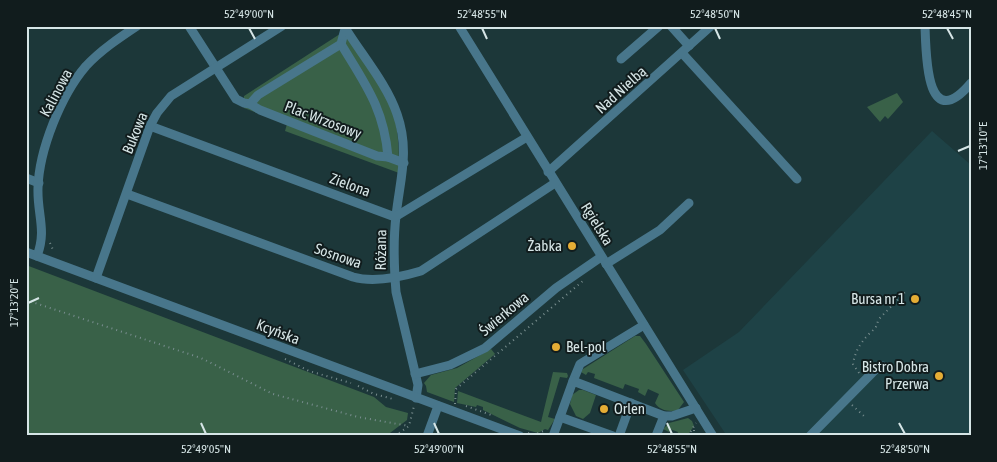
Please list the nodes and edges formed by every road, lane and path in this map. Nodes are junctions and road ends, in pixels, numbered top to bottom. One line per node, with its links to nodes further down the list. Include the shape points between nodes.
1 (137, 26): 24 (street, Kalinowa, via 103,50 72,85 47,143)
2 (189, 26): 14 (street)
3 (282, 26): 14 (street, Bukowa)
4 (458, 26): 18 (street, Rgielska)
5 (659, 26): 13 (street)
6 (671, 26): 11 (street)
7 (711, 26): 11 (street, Nad Nielbą)
8 (925, 26): 15 (street, via 927,63 938,98 954,100)
9 (345, 28): 10 (street); 20 (street, Różana, via 397,113 403,137)
10 (341, 44): 16 (street, Plac Wrzosowy); 19 (street, Plac Wrzosowy, via 382,118)
11 (689, 46): 12 (street, Nad Nielbą)
12 (682, 53): 21 (street, Nad Nielbą); 23 (street)
13 (621, 59)
14 (215, 68): 16 (street, via 236,99); 17 (street, Bukowa, via 171,96)
15 (971, 83)
16 (247, 103): 19 (street, Plac Wrzosowy, via 377,156)
17 (150, 126): 26 (street, Bukowa); 28 (street, Zielona)
18 (526, 137): 21 (street, Rgielska); 28 (street)
19 (388, 157): 20 (street, Plac Wrzosowy)
20 (404, 163): 28 (street, Różana)
21 (548, 172): 25 (street, Rgielska)
22 (26, 178): 24 (street)
23 (797, 179)
24 (38, 183): 30 (street, Kalinowa, via 42,233)
25 (555, 183): 31 (street, Rgielska); 33 (street, Sosnowa, via 421,270)
26 (127, 194): 33 (street, Sosnowa, via 353,277); 34 (street, Bukowa)
27 (689, 203): 31 (street, Świerkowa, via 660,230)
28 (395, 217): 33 (street, Różana)
29 (26, 252): 30 (street, Kcyńska)
30 (37, 256): 34 (street, Kcyńska)
31 (604, 261): 37 (street, Rgielska); 39 (street, Świerkowa, via 556,288 485,348 450,366)
32 (590, 276): 45 (path, via 456,389)
33 (394, 277): 39 (street, Różana)
34 (96, 278): 42 (street, Kcyńska)
35 (907, 290): 40 (path, via 878,320 877,327 854,353 853,364)
36 (26, 300): 53 (path, via 201,358 273,394 358,417)
37 (644, 325): 41 (street, via 580,364); 47 (street, Rgielska)
38 (891, 368): 40 (street, via 886,365 879,367)
39 (415, 374): 42 (street, Różana, via 418,385)
40 (866, 380): 43 (street)
41 (573, 381): 44 (street); 49 (street)
42 (416, 398): 46 (street, Kcyńska); 53 (path)
43 (845, 400): 50 (path); 64 (street)
44 (631, 403): 48 (street); 59 (street)
45 (455, 404)
46 (438, 406): 55 (street); 56 (street, Kcyńska)
47 (696, 408): 48 (street); 63 (street, Rgielska)
48 (664, 416): 60 (street)
49 (560, 417): 57 (street); 58 (street)
50 (865, 417)
51 (697, 421): 52 (path)
52 (694, 425): 61 (path); 62 (path)
53 (409, 426): 54 (path)
54 (395, 436)
55 (427, 436)
56 (520, 436)
57 (553, 436)
58 (612, 436)
59 (619, 436)
60 (656, 436)
61 (688, 436)
62 (694, 436)
63 (713, 436)
64 (810, 436)

